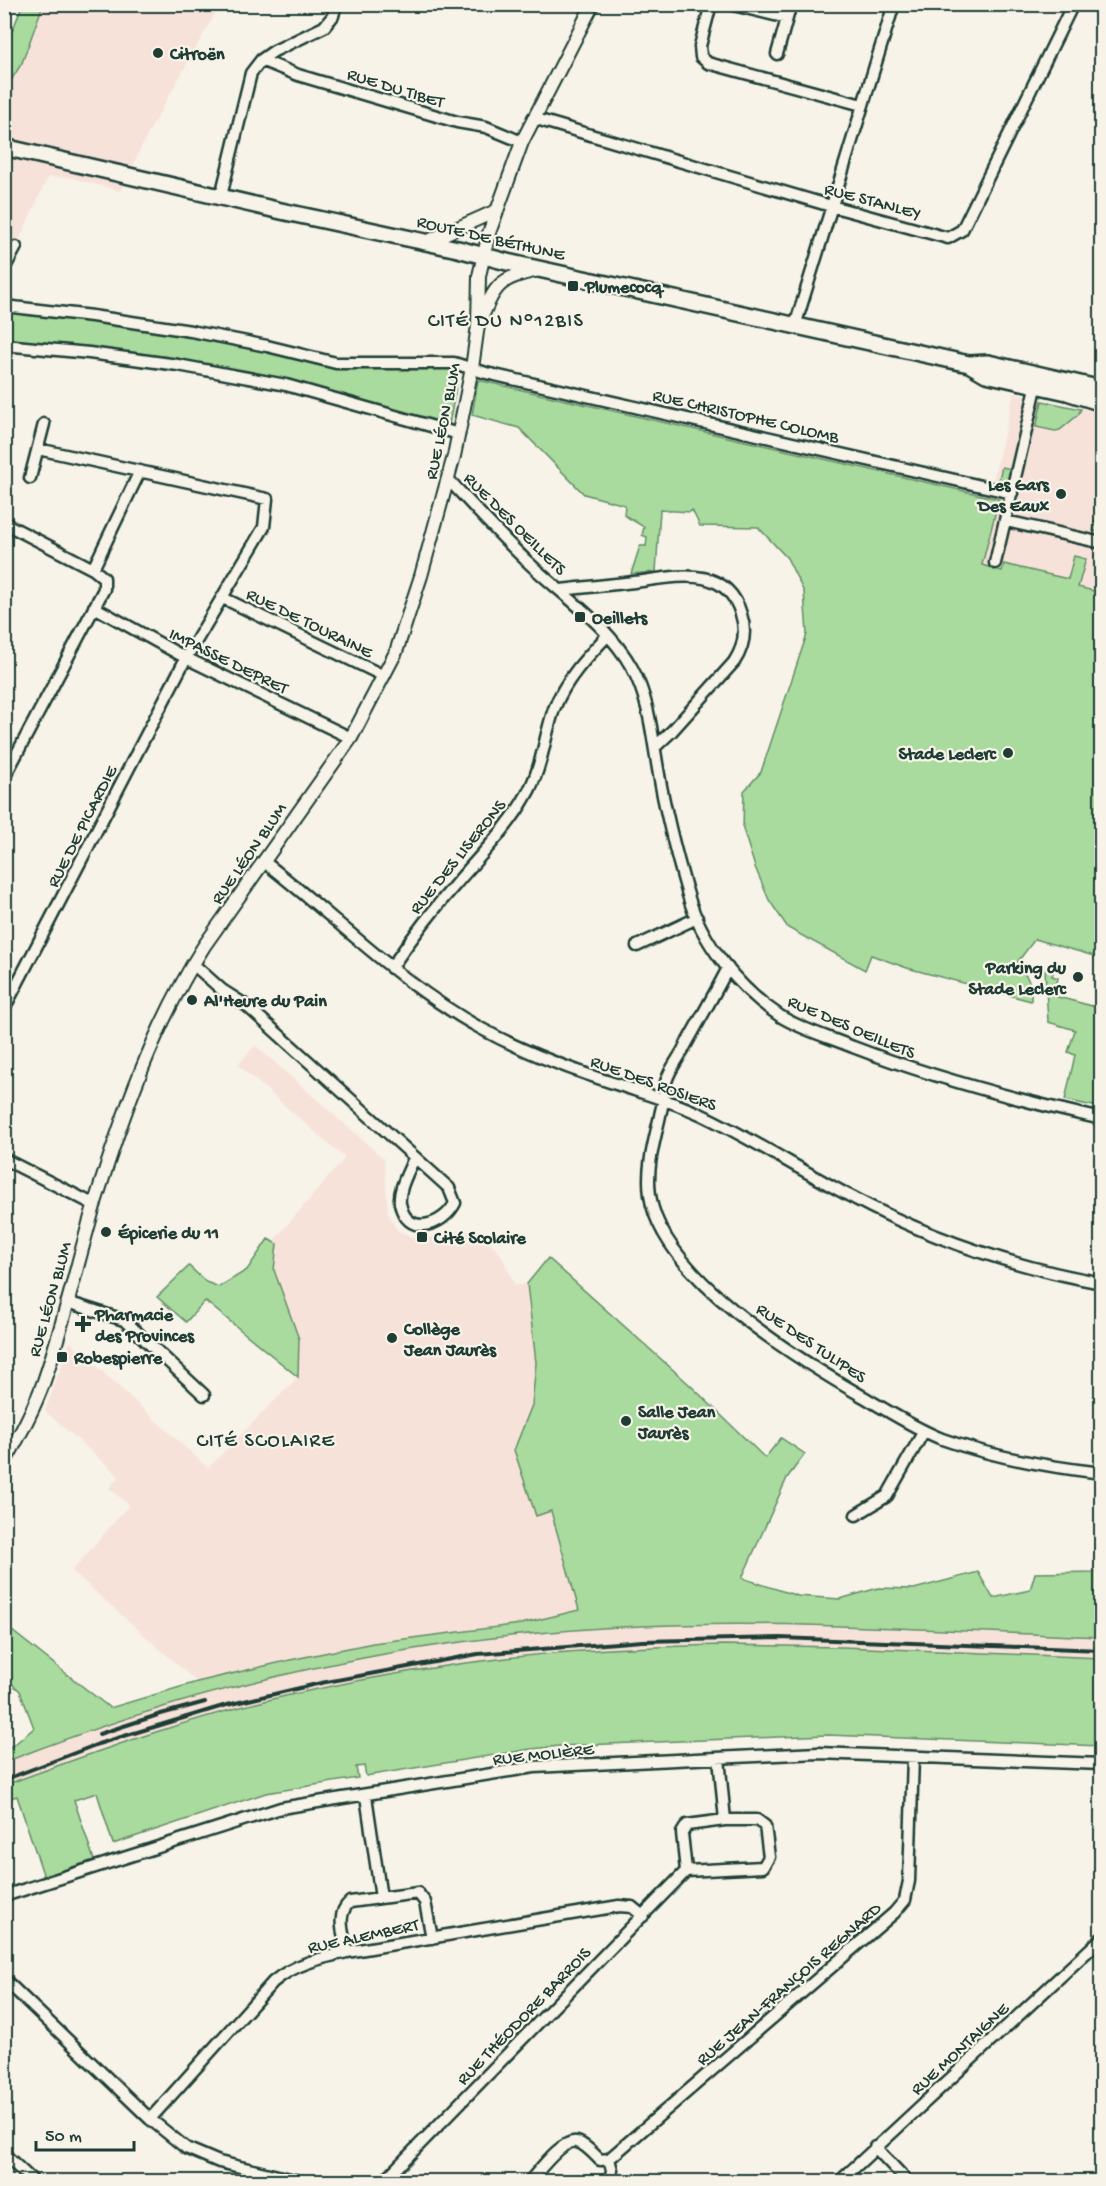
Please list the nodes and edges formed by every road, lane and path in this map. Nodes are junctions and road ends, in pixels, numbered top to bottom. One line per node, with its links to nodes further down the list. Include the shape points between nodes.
1 (336, 4): 10 (street, via 324,27)
2 (593, 4): 12 (street, RUE LÉON BLUM)
3 (711, 4): 11 (street, via 700,46 701,57 708,63)
4 (729, 4): 8 (street)
5 (791, 4): 8 (street)
6 (894, 4): 11 (street)
7 (1073, 4): 16 (street, RUE STANLEY, via 962,230 948,238)
8 (787, 18): 9 (street)
9 (777, 54)
10 (261, 60): 13 (street, RUE DU TIBET, via 309,78 486,127); 15 (street, via 251,73)
11 (862, 105): 16 (street)
12 (533, 118): 13 (street, RUE LÉON BLUM); 16 (street, RUE STANLEY)
13 (522, 142): 17 (street, RUE LÉON BLUM)
14 (4, 147): 15 (main road, ROUTE DE BÉTHUNE)
15 (221, 196): 18 (main road, ROUTE DE BÉTHUNE)
16 (831, 206): 25 (street)
17 (496, 211): 18 (street); 20 (street, RUE LÉON BLUM)
18 (426, 242): 20 (main road, ROUTE DE BÉTHUNE)
19 (16, 247): 21 (street)
20 (484, 256): 22 (main road, ROUTE DE BÉTHUNE); 24 (street, RUE LÉON BLUM, via 479,276)
21 (4, 268)
22 (542, 269): 24 (street, via 516,274 496,287); 25 (main road, ROUTE DE BÉTHUNE)
23 (6, 304): 27 (street, RUE CHRISTOPHE COLOMB, via 191,331 336,363 454,363)
24 (478, 325): 27 (street, RUE LÉON BLUM)
25 (795, 326): 28 (main road, ROUTE DE BÉTHUNE, via 969,364 986,374)
26 (4, 345): 32 (street, via 178,365 286,385)
27 (472, 368): 32 (street, RUE LÉON BLUM); 37 (street, RUE CHRISTOPHE COLOMB)
28 (1038, 380): 29 (main road, ROUTE DE BÉTHUNE); 30 (main road, ROUTE DE BÉTHUNE); 37 (street)
29 (1101, 389)
30 (1101, 403)
31 (44, 424): 33 (street)
32 (459, 434): 36 (street, RUE LÉON BLUM)
33 (38, 449): 34 (street); 35 (street)
34 (140, 471): 42 (street); 44 (street, RUE DE TOURAINE, via 267,499 264,527)
35 (30, 478)
36 (448, 479): 43 (street, RUE DES OEILLETS); 48 (street, RUE LÉON BLUM, via 419,582)
37 (1012, 493): 38 (street)
38 (1006, 521): 40 (street); 41 (street)
39 (4, 523): 42 (street)
40 (1101, 543)
41 (995, 563)
42 (93, 568): 45 (street, via 104,578 104,589)
43 (561, 590): 46 (street, RUE DES OEILLETS); 50 (street, RUE DES OEILLETS, via 689,575 714,581 734,597 744,629 741,651)
44 (223, 598): 47 (street, RUE DE TOURAINE); 48 (street, RUE DE TOURAINE)
45 (94, 607): 47 (street, IMPASSE DEPRET); 51 (street)
46 (608, 636): 50 (street, RUE DES OEILLETS, via 638,681); 56 (street, RUE DES LISERONS, via 579,667 561,694 537,772 510,822 430,914)
47 (186, 658): 49 (street, IMPASSE DEPRET); 58 (street, RUE DE PICARDIE)
48 (384, 676): 49 (street, RUE LÉON BLUM)
49 (351, 738): 52 (street, RUE LÉON BLUM)
50 (655, 747): 53 (street, RUE DES OEILLETS, via 684,881)
51 (4, 778)
52 (263, 861): 55 (street, RUE LÉON BLUM); 56 (street, RUE DES ROSIERS)
53 (697, 918): 54 (street); 57 (street, RUE DES OEILLETS)
54 (638, 946)
55 (193, 964): 61 (street, via 247,1006); 63 (street, RUE LÉON BLUM, via 163,1018)
56 (391, 968): 59 (street, RUE DES ROSIERS, via 447,1009 493,1035 581,1072)
57 (728, 968): 59 (street, RUE DES TULIPES, via 666,1080); 60 (street, RUE DES OEILLETS, via 769,1008 808,1029 915,1071)
58 (4, 1009)
59 (664, 1100): 64 (street, RUE DES ROSIERS, via 699,1113 851,1197 922,1230 1016,1263); 67 (street, RUE DES TULIPES, via 648,1177 654,1212 676,1253 708,1287 765,1334)
60 (1101, 1119)
61 (414, 1158): 61 (street, via 400,1193 403,1210 420,1225 437,1223 451,1211 454,1196 443,1181)
62 (4, 1159): 63 (street)
63 (95, 1205): 65 (street, RUE LÉON BLUM)
64 (1101, 1283)
65 (67, 1302): 66 (street, via 124,1320); 68 (street, RUE LÉON BLUM, via 44,1381)
66 (204, 1395)
67 (924, 1431): 69 (street, RUE DES TULIPES, via 1004,1456); 70 (street, via 887,1496)
68 (4, 1463)
69 (1101, 1473)
70 (856, 1515)
71 (913, 1756): 72 (street, RUE MOLIÈRE, via 818,1753); 73 (street, RUE MOLIÈRE); 87 (street, RUE JEAN-FRANÇOIS REGNARD, via 905,1900)
72 (719, 1758): 74 (street, RUE MOLIÈRE, via 534,1767); 75 (street)
73 (1101, 1764)
74 (366, 1796): 77 (street, RUE MOLIÈRE, via 267,1812); 78 (street)
75 (724, 1820): 76 (street, via 687,1825 682,1833); 76 (street, via 757,1820 765,1826 769,1857 763,1867)
76 (686, 1871): 79 (street, RUE THÉODORE BARROIS)
77 (4, 1896)
78 (381, 1898): 80 (street, via 414,1892 421,1895); 82 (street, via 350,1902 343,1908)
79 (643, 1916): 80 (street, RUE ALEMBERT, via 632,1907 619,1906); 90 (street, RUE THÉODORE BARROIS)
80 (432, 1938): 82 (street, RUE ALEMBERT)
81 (1101, 1938): 85 (street, RUE MONTAIGNE)
82 (347, 1952): 84 (street, RUE ALEMBERT, via 291,1969 273,1982)
83 (4, 1979): 84 (street)
84 (150, 2119): 89 (street, via 171,2138 201,2156)
85 (875, 2147): 93 (street, RUE MONTAIGNE); 94 (street)
86 (4, 2154): 88 (street)
87 (609, 2159): 91 (street, via 600,2160 579,2142 572,2141 563,2145); 92 (street)
88 (34, 2181)
89 (303, 2181)
90 (383, 2181)
91 (530, 2181)
92 (610, 2181)
93 (839, 2181)
94 (908, 2181)

